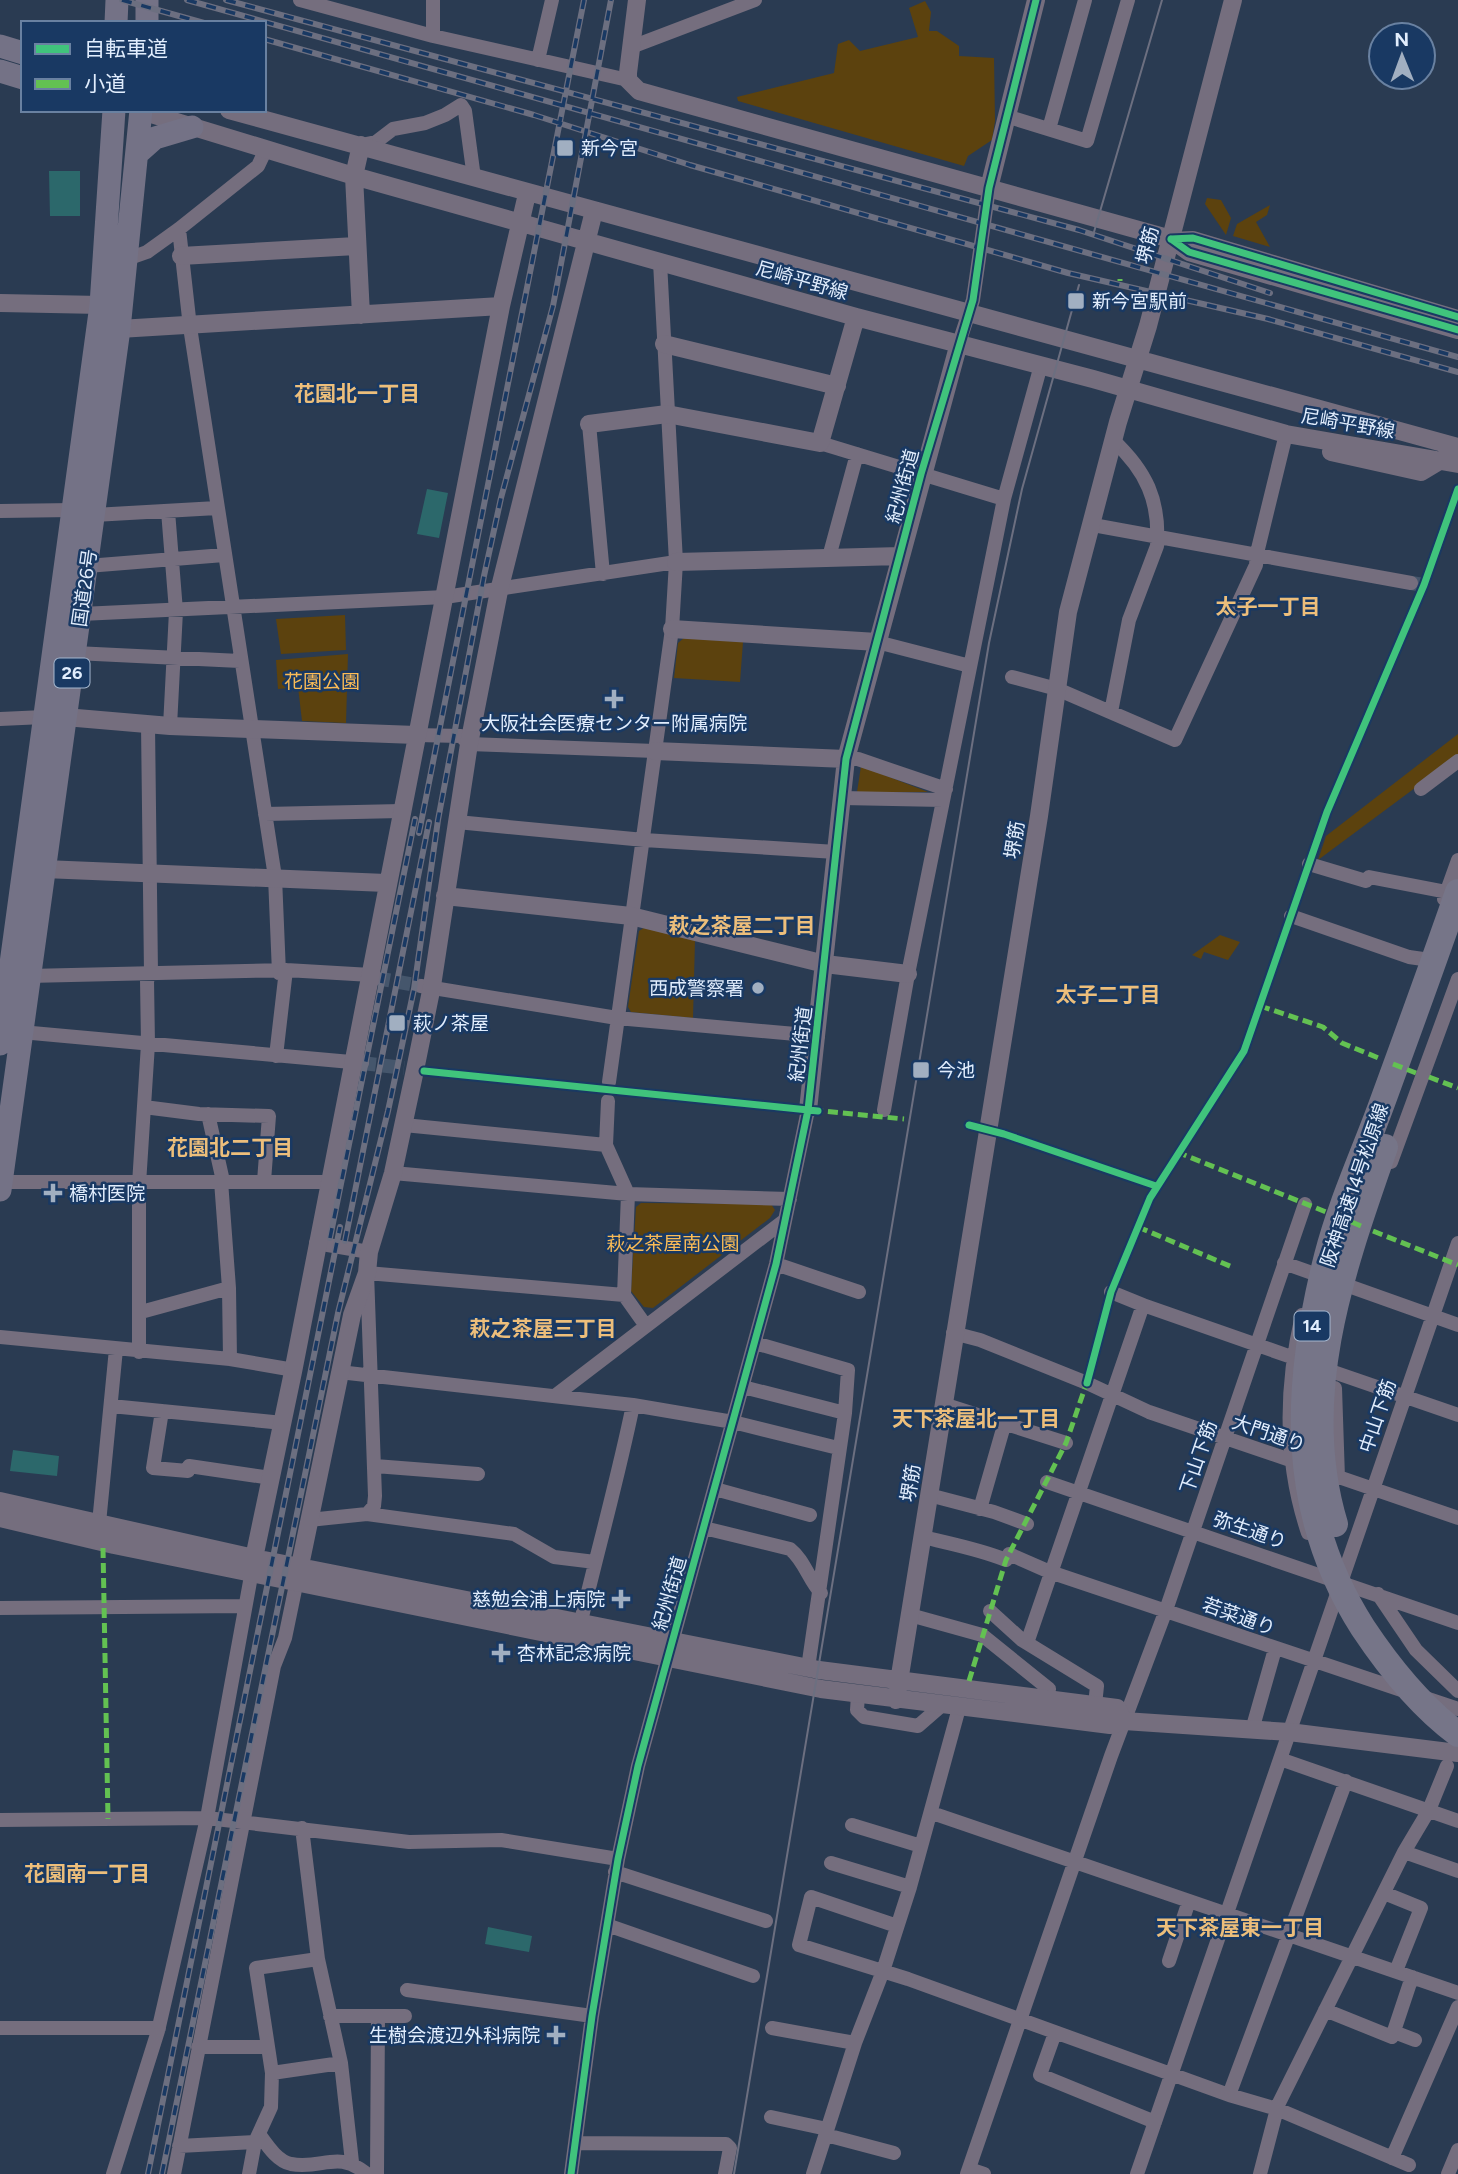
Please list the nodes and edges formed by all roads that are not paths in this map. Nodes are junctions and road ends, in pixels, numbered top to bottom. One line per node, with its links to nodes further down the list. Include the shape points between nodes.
1 (117, 0): 13 (highway)
2 (147, 0): 14 (highway)
3 (300, 0): 12 (street)
4 (433, 0): 15 (street)
5 (552, 0): 19 (street)
6 (637, 0): 17 (street)
7 (755, 0): 17 (street)
8 (1036, 0): 27 (street, 紀州街道)
9 (1085, 0): 29 (street)
10 (1128, 0): 29 (street, via 1087,141)
11 (1233, 0): 40 (street, 堺筋)
12 (323, 3): 15 (street)
13 (117, 21)
14 (147, 21)
15 (433, 36): 19 (street)
16 (0, 46): 18 (highway)
17 (634, 46): 22 (street)
18 (21, 51)
19 (538, 61): 22 (street)
20 (0, 71): 21 (highway)
21 (21, 77)
22 (628, 80): 35 (street, via 648,94)
23 (114, 112): 47 (highway, 国道26号 / 26)
24 (139, 112): 32 (highway, 国道26号 / 26)
25 (142, 112): 28 (street, 尼崎平野線)
26 (237, 112): 30 (street, 尼崎平野線)
27 (1006, 116): 29 (street); 35 (street, 紀州街道)
28 (192, 127): 31 (street, 尼崎平野線); 32 (highway, via 155,138)
29 (1049, 129)
30 (361, 145): 33 (street); 34 (street, 尼崎平野線); 34 (street, via 376,142 393,129 445,116 461,105)
31 (266, 149): 33 (street, 尼崎平野線); 39 (street, via 258,166)
32 (137, 154): 44 (highway, 国道26号 / 26)
33 (354, 176): 38 (street, 尼崎平野線); 42 (street)
34 (474, 178): 36 (street, 尼崎平野線)
35 (989, 188): 40 (street); 49 (street, 紀州街道)
36 (527, 194): 37 (street, 尼崎平野線); 38 (street)
37 (594, 211): 41 (street); 49 (street, 尼崎平野線)
38 (520, 223): 41 (street, 尼崎平野線); 48 (street)
39 (179, 229): 43 (street); 44 (street, via 147,252)
40 (1171, 239): 52 (street, via 1192,238); 55 (street, via 1189,252); 58 (street, 堺筋)
41 (586, 241): 45 (street, 尼崎平野線); 87 (street)
42 (356, 246): 43 (street); 50 (street)
43 (181, 256): 53 (street)
44 (127, 259): 54 (highway, 国道26号 / 26)
45 (660, 262): 51 (street, 尼崎平野線); 57 (street)
46 (0, 303): 47 (street)
47 (101, 305): 75 (highway, 国道26号 / 26)
48 (501, 306): 50 (street); 88 (street)
49 (969, 314): 56 (street, 紀州街道); 58 (street, 尼崎平野線)
50 (361, 315): 53 (street)
51 (856, 317): 56 (street, 尼崎平野線); 60 (street)
52 (1458, 317)
53 (190, 327): 54 (street); 72 (street)
54 (118, 330): 75 (highway, 国道26号 / 26)
55 (1458, 330)
56 (959, 343): 59 (street, 尼崎平野線); 70 (street, 紀州街道)
57 (664, 344): 60 (street); 62 (street)
58 (1137, 358): 61 (street, 堺筋); 67 (street, 尼崎平野線)
59 (1041, 365): 61 (street, 尼崎平野線); 71 (street)
60 (837, 386): 66 (street)
61 (1128, 389): 64 (street, 尼崎平野線); 65 (street, 堺筋)
62 (667, 414): 63 (street); 66 (street); 83 (street)
63 (589, 424): 85 (street)
64 (1295, 435): 69 (street, 尼崎平野線, via 1332,453 1421,472); 78 (street)
65 (1113, 440): 76 (street, 堺筋); 77 (street, via 1129,455 1156,501)
66 (820, 443): 68 (street)
67 (1458, 447)
68 (857, 454): 70 (street); 81 (street)
69 (1449, 462)
70 (921, 474): 71 (street); 80 (street, 紀州街道)
71 (1004, 499): 97 (street)
72 (217, 508): 74 (street); 79 (street)
73 (0, 511): 75 (street)
74 (168, 511): 75 (street); 82 (street)
75 (84, 513): 84 (highway, 国道26号 / 26); 101 (highway, 国道26号 / 26)
76 (1093, 525): 77 (street); 99 (street, 堺筋, via 1068,612)
77 (1158, 536): 78 (street); 100 (street, via 1129,620)
78 (1256, 553): 86 (street); 100 (street, via 1256,565 1175,740)
79 (223, 555): 82 (street); 89 (street)
80 (900, 556): 81 (street); 93 (street, 紀州街道)
81 (829, 557): 83 (street)
82 (171, 559): 84 (street); 90 (street)
83 (676, 562): 85 (street); 92 (street)
84 (87, 566): 91 (highway, 国道26号 / 26)
85 (603, 574): 87 (street)
86 (1411, 583)
87 (499, 590): 88 (street); 107 (street)
88 (445, 597): 89 (street); 106 (street)
89 (232, 607): 90 (street); 96 (street)
90 (176, 611): 91 (street); 95 (street)
91 (81, 614): 94 (highway, 国道26号 / 26)
92 (671, 629): 93 (street); 108 (street)
93 (877, 642): 97 (street); 109 (street, 紀州街道)
94 (75, 653): 95 (street); 101 (highway, 国道26号 / 26)
95 (174, 658): 96 (street); 104 (street)
96 (240, 661): 105 (street)
97 (970, 666): 112 (street)
98 (1012, 677): 99 (street)
99 (1057, 689): 100 (street); 182 (street, 堺筋)
100 (1111, 712)
101 (54, 717): 102 (street); 103 (street); 121 (highway, 国道26号 / 26); 142 (highway, 国道26号 / 26)
102 (0, 719)
103 (148, 725): 104 (street); 122 (street)
104 (170, 726): 105 (street)
105 (251, 729): 106 (street); 115 (street)
106 (416, 735): 107 (street, via 461,736); 114 (street)
107 (469, 744): 108 (street); 116 (street)
108 (654, 751): 109 (street); 117 (street)
109 (846, 759): 112 (street, via 858,759); 113 (street, 紀州街道)
110 (1458, 761): 111 (street)
111 (1421, 789)
112 (944, 795): 113 (street); 134 (street)
113 (842, 798): 118 (street, 紀州街道)
114 (401, 811): 115 (street); 124 (street)
115 (265, 814): 123 (street)
116 (457, 822): 117 (street); 126 (street)
117 (644, 840): 118 (street); 127 (street)
118 (836, 852): 131 (street, 紀州街道)
119 (1458, 860): 125 (street)
120 (1309, 864): 125 (street, via 1366,881 1369,877)
121 (44, 869): 122 (street); 135 (highway, 国道26号 / 26)
122 (151, 872): 123 (street); 133 (street)
123 (275, 877): 124 (street); 132 (street)
124 (386, 883): 136 (street)
125 (1454, 892): 130 (street); 264 (highway, 阪神高速14号松原線 / 14, via 1328,1254 1307,1356 1302,1427 1311,1507 1334,1574 1355,1615 1396,1673)
126 (445, 897): 127 (street); 138 (street)
127 (631, 916): 131 (street); 139 (street)
128 (1291, 916): 130 (street)
129 (1458, 940): 264 (highway, 阪神高速14号松原線 / 14, via 1346,1259 1327,1336 1321,1427 1329,1503 1351,1568 1389,1634 1438,1695)
130 (1423, 959): 171 (street)
131 (825, 964): 134 (street); 141 (street, 紀州街道)
132 (282, 972): 133 (street); 136 (street); 144 (street)
133 (151, 973): 135 (street); 143 (street, via 147,980)
134 (908, 974): 150 (street)
135 (28, 976): 140 (highway, 国道26号 / 26)
136 (374, 976): 145 (street)
137 (1458, 979): 172 (street, via 1367,1228)
138 (426, 986): 139 (street); 152 (street)
139 (617, 1018): 141 (street); 146 (street)
140 (21, 1032): 143 (street); 157 (highway, 国道26号 / 26)
141 (818, 1036): 149 (street, 紀州街道)
142 (0, 1044)
143 (148, 1044): 144 (street); 148 (street)
144 (276, 1056): 145 (street)
145 (357, 1063): 158 (street)
146 (609, 1082)
147 (608, 1101): 153 (street)
148 (144, 1107): 151 (street); 159 (street)
149 (808, 1110): 162 (street, 紀州街道)
150 (884, 1110)
151 (208, 1114): 155 (street); 156 (street, via 269,1116)
152 (404, 1125): 153 (street); 154 (street)
153 (606, 1145): 161 (street)
154 (393, 1173): 161 (street); 167 (street)
155 (222, 1181): 156 (street); 159 (street); 173 (street)
156 (264, 1181): 158 (street)
157 (0, 1182): 159 (street); 160 (highway, 国道26号 / 26)
158 (329, 1182): 165 (street)
159 (139, 1184): 178 (street)
160 (0, 1190)
161 (628, 1194): 162 (street); 176 (street)
162 (790, 1199): 164 (street, 紀州街道)
163 (1305, 1203): 168 (street, 下山下筋)
164 (785, 1220): 169 (street, 紀州街道); 181 (street)
165 (316, 1243): 167 (street); 190 (street)
166 (1458, 1243): 179 (street, 中山下筋)
167 (369, 1252): 170 (street)
168 (1284, 1263): 171 (street); 185 (street, 下山下筋)
169 (776, 1264): 174 (street); 184 (street, 紀州街道)
170 (367, 1273): 176 (street); 191 (street); 193 (street)
171 (1312, 1273): 172 (street); 188 (street)
172 (1353, 1287): 179 (street); 192 (street)
173 (229, 1288): 178 (street); 189 (street)
174 (859, 1292)
175 (1111, 1292): 177 (street)
176 (624, 1295): 181 (street)
177 (1143, 1305): 185 (street); 195 (street)
178 (141, 1312): 187 (street)
179 (1432, 1316): 180 (street); 197 (street, 中山下筋)
180 (1458, 1325)
181 (646, 1326): 196 (street)
182 (954, 1333): 195 (street, 大門通り); 198 (street, 堺筋)
183 (0, 1337): 186 (street)
184 (755, 1343): 194 (street, 紀州街道); 202 (street, via 848,1370)
185 (1257, 1344): 188 (street); 207 (street, 下山下筋)
186 (116, 1349): 187 (street); 200 (street)
187 (139, 1352): 189 (street)
188 (1292, 1357): 192 (street); 210 (street)
189 (230, 1359): 190 (street)
190 (294, 1370): 206 (street)
191 (339, 1372): 193 (street); 226 (street)
192 (1336, 1372): 197 (street); 214 (street)
193 (372, 1376): 196 (street); 211 (street)
194 (743, 1387): 202 (street); 204 (street, 紀州街道)
195 (1113, 1394): 207 (street, 大門通り); 218 (street)
196 (556, 1395): 199 (street)
197 (1405, 1396): 203 (street); 217 (street, 中山下筋)
198 (943, 1404): 205 (street); 219 (street, 堺筋)
199 (633, 1405): 204 (street); 232 (street)
200 (111, 1406): 201 (street); 227 (street)
201 (162, 1411): 206 (street); 213 (street, via 153,1468 188,1472 189,1466)
202 (845, 1413): 209 (street)
203 (1458, 1415)
204 (733, 1422): 209 (street); 216 (street, 紀州街道)
205 (1005, 1422): 208 (street); 221 (street)
206 (283, 1423): 213 (street)
207 (1224, 1438): 210 (street, 大門通り); 230 (street, 下山下筋)
208 (1066, 1443)
209 (838, 1448): 238 (street)
210 (1292, 1460): 214 (street, 大門通り); 236 (street, via 1298,1503)
211 (374, 1466): 212 (street); 222 (street, via 374,1506)
212 (478, 1474)
213 (271, 1478): 233 (street)
214 (1338, 1478): 217 (street, 大門通り)
215 (1047, 1482): 218 (street, 弥生通り)
216 (715, 1489): 223 (street); 229 (street, 紀州街道)
217 (1373, 1489): 225 (street, 大門通り); 237 (street, 中山下筋)
218 (1077, 1493): 230 (street, 弥生通り); 234 (street)
219 (929, 1495): 221 (street); 231 (street, 堺筋)
220 (0, 1500): 227 (street)
221 (980, 1509): 228 (street)
222 (367, 1514): 226 (street); 232 (street, via 514,1534 554,1557)
223 (810, 1515)
224 (0, 1518): 233 (street)
225 (1458, 1518)
226 (309, 1520): 235 (street)
227 (99, 1523): 233 (street)
228 (1027, 1524)
229 (704, 1528): 238 (street, via 790,1549); 249 (street, 紀州街道)
230 (1192, 1531): 236 (street, 弥生通り); 243 (street, 下山下筋)
231 (923, 1537): 234 (street, 若菜通り, via 966,1550 977,1548); 245 (street, 堺筋)
232 (595, 1562): 246 (street)
233 (253, 1565): 235 (street); 241 (street)
234 (1050, 1572): 243 (street, 若菜通り); 248 (street)
235 (299, 1573): 246 (street); 249 (street); 271 (street, via 274,1666)
236 (1322, 1574): 237 (street, 弥生通り)
237 (1342, 1581): 239 (street, 弥生通り); 240 (street, 中山下筋)
238 (821, 1593): 252 (street)
239 (1378, 1594): 247 (street, 弥生通り); 255 (street, via 1416,1650)
240 (1335, 1603): 251 (street, 中山下筋); 254 (street)
241 (245, 1606): 242 (street); 269 (street)
242 (0, 1608)
243 (1166, 1610): 250 (street, 若菜通り); 261 (street, 下山下筋)
244 (990, 1611): 248 (street)
245 (910, 1615): 253 (street, 堺筋); 257 (street, via 982,1635 1041,1679 1049,1689)
246 (581, 1621): 249 (street)
247 (1458, 1623)
248 (1027, 1643): 259 (street, via 1097,1686)
249 (669, 1648): 252 (street); 256 (street); 279 (street, 紀州街道)
250 (1275, 1649): 251 (street, 若菜通り); 262 (street)
251 (1314, 1663): 254 (street, 若菜通り); 263 (street, 中山下筋)
252 (808, 1668): 253 (street)
253 (898, 1682): 257 (street); 258 (street, 堺筋)
254 (1390, 1688): 264 (street, 若菜通り)
255 (1458, 1691)
256 (858, 1695): 258 (street); 260 (street, via 857,1710 864,1717 918,1727)
257 (1047, 1699): 259 (street)
258 (896, 1700): 260 (street)
259 (1095, 1705): 261 (street, via 1117,1708)
260 (950, 1707): 261 (street, via 1110,1725); 268 (street)
261 (1124, 1721): 262 (street); 277 (street, 下山下筋)
262 (1252, 1730): 263 (street)
263 (1289, 1732): 264 (street); 265 (street, 中山下筋)
264 (1456, 1734): 267 (street)
265 (1280, 1759): 266 (street); 284 (street, 中山下筋)
266 (1346, 1781): 267 (street); 288 (street, via 1292,1931)
267 (1429, 1810): 272 (street); 276 (street)
268 (932, 1813): 275 (street); 277 (street)
269 (206, 1818): 270 (street); 271 (street); 306 (street)
270 (0, 1820)
271 (245, 1821): 274 (street); 312 (street)
272 (1458, 1821)
273 (852, 1825): 275 (street)
274 (302, 1828): 279 (street, via 409,1842 501,1840); 290 (street)
275 (921, 1846): 281 (street)
276 (1404, 1852): 280 (street); 282 (street)
277 (1076, 1862): 283 (street); 304 (street, 下山下筋)
278 (831, 1863): 281 (street)
279 (617, 1865): 285 (street); 286 (street, 紀州街道)
280 (1458, 1871)
281 (910, 1887): 287 (street)
282 (1384, 1893): 289 (street); 293 (street, via 1421,1908)
283 (1189, 1901): 284 (street); 291 (street)
284 (1226, 1914): 288 (street); 316 (street, 中山下筋)
285 (766, 1921)
286 (607, 1925): 294 (street); 303 (street, 紀州街道)
287 (897, 1926): 292 (street); 292 (street, via 811,1898 799,1945)
288 (1286, 1935): 289 (street); 317 (street)
289 (1351, 1956): 293 (street); 299 (street)
290 (318, 1959): 300 (street); 313 (street, via 256,1968)
291 (1169, 1961)
292 (883, 1971): 304 (street); 311 (street)
293 (1396, 1971): 295 (street)
294 (753, 1976)
295 (1412, 1977): 297 (street); 308 (street)
296 (407, 1990): 303 (street)
297 (1458, 1993)
298 (1458, 2007): 327 (street)
299 (1325, 2010): 308 (street, via 1392,2037); 318 (street)
300 (330, 2016): 301 (street); 314 (street)
301 (378, 2016): 302 (street); 335 (street)
302 (405, 2016)
303 (592, 2016): 323 (street, 紀州街道)
304 (1023, 2020): 309 (street); 330 (street, 下山下筋)
305 (0, 2028): 306 (street)
306 (159, 2028): 331 (street)
307 (772, 2028): 311 (street)
308 (1394, 2032): 310 (street)
309 (1055, 2033): 316 (street); 320 (street, via 1040,2076)
310 (1415, 2040)
311 (855, 2043): 321 (street)
312 (198, 2047): 313 (street); 324 (street)
313 (267, 2047): 315 (street)
314 (341, 2063): 315 (street); 328 (street)
315 (272, 2073): 322 (street, via 271,2107)
316 (1172, 2073): 317 (street); 320 (street, 中山下筋)
317 (1229, 2095): 318 (street)
318 (1277, 2109): 327 (street); 341 (street)
319 (771, 2117): 321 (street)
320 (1156, 2122): 340 (street, 中山下筋)
321 (827, 2132): 326 (street); 338 (street)
322 (257, 2138): 324 (street); 328 (street, via 290,2164); 333 (street)
323 (575, 2143): 336 (street, 紀州街道); 337 (street, via 726,2144 730,2148)
324 (179, 2146): 332 (street)
325 (1458, 2150): 342 (street)
326 (894, 2153)
327 (1392, 2158): 329 (street)
328 (352, 2162): 334 (street)
329 (1409, 2165)
330 (968, 2171): 339 (street)
331 (113, 2174)
332 (174, 2174)
333 (249, 2174)
334 (367, 2174)
335 (377, 2174)
336 (571, 2174)
337 (725, 2174)
338 (813, 2174)
339 (984, 2174)
340 (1137, 2174)
341 (1260, 2174)
342 (1448, 2174)

